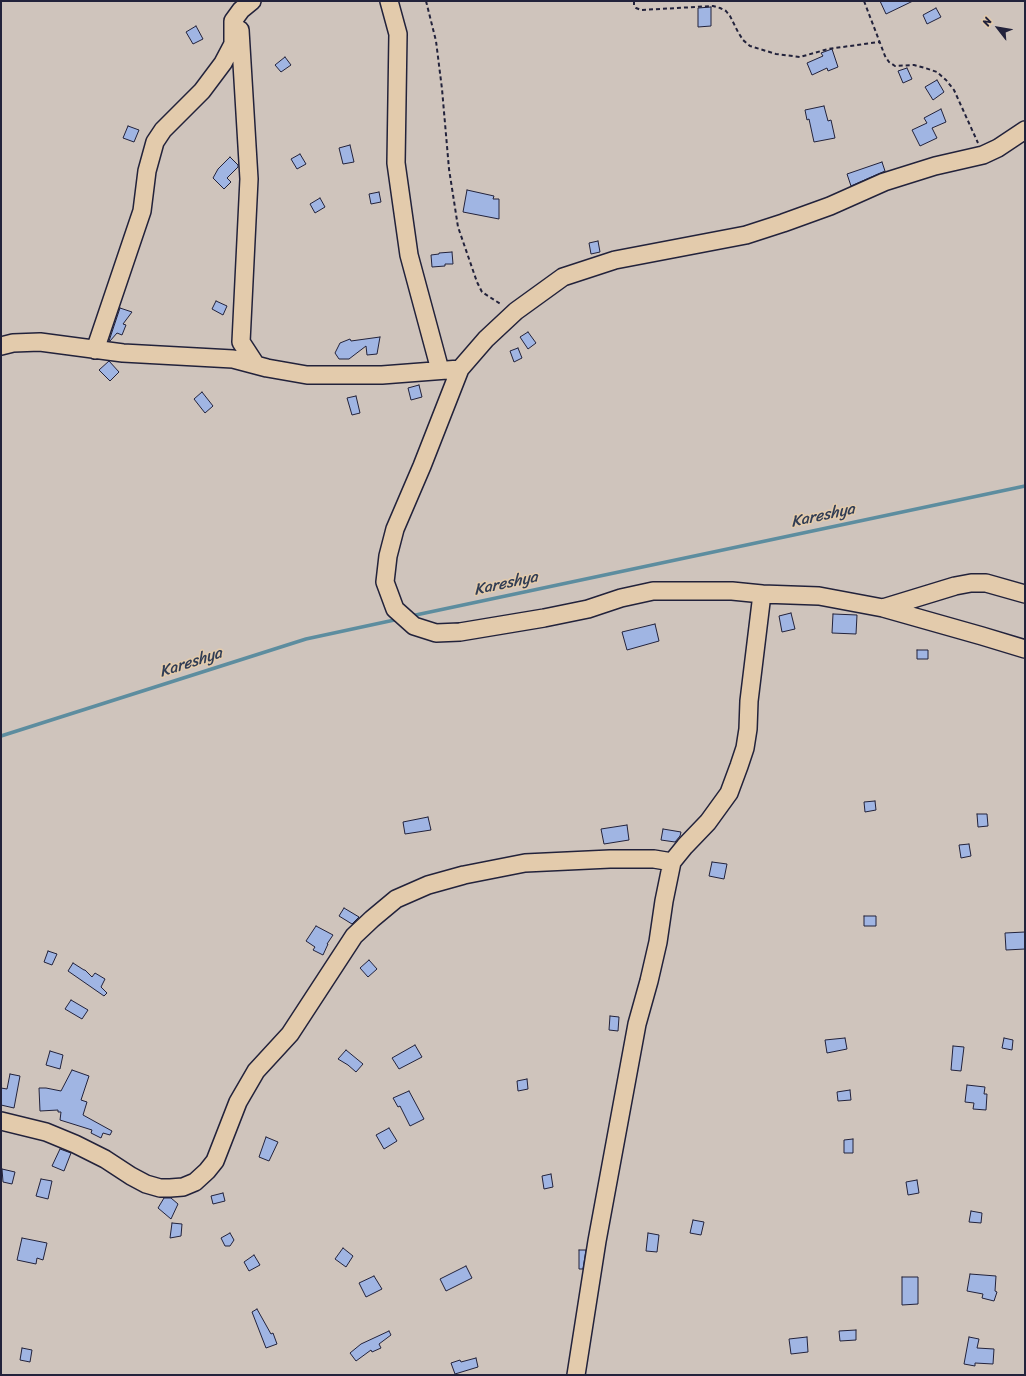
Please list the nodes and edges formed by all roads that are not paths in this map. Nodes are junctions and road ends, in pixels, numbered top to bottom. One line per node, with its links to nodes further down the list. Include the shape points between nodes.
1 (252, 1): 3 (street)
2 (389, 1): 9 (street, via 398,34 396,163 406,240)
3 (239, 13): 6 (street, via 233,21 233,44 223,64 155,142 147,171 142,211); 7 (street, via 249,179 241,342)
4 (1025, 130): 8 (street, via 983,155 935,166 884,182 782,224 746,235 615,260 563,277 516,311 486,339)
5 (1, 346): 6 (street, via 40,342)
6 (95, 350): 7 (street, via 233,359)
7 (256, 365): 9 (street, via 306,375 382,375)
8 (460, 369): 9 (street); 10 (street, via 395,529 388,556 385,582 395,609 414,626 436,633 460,632 588,609 653,591 732,591)
9 (440, 370)
10 (762, 594): 12 (street, via 819,596); 14 (street, via 748,729 739,766 729,793 708,822)
11 (1025, 594): 12 (street, via 986,583 972,583)
12 (883, 608): 13 (street)
13 (1025, 649)
14 (672, 862): 15 (street, via 624,859 524,863 428,885 396,899 354,936 290,1034 256,1071 238,1102 215,1161 207,1172 183,1187 160,1188 146,1184 75,1144 46,1132); 16 (street, via 658,942 637,1024 597,1241)
15 (1, 1121)
16 (576, 1375)

